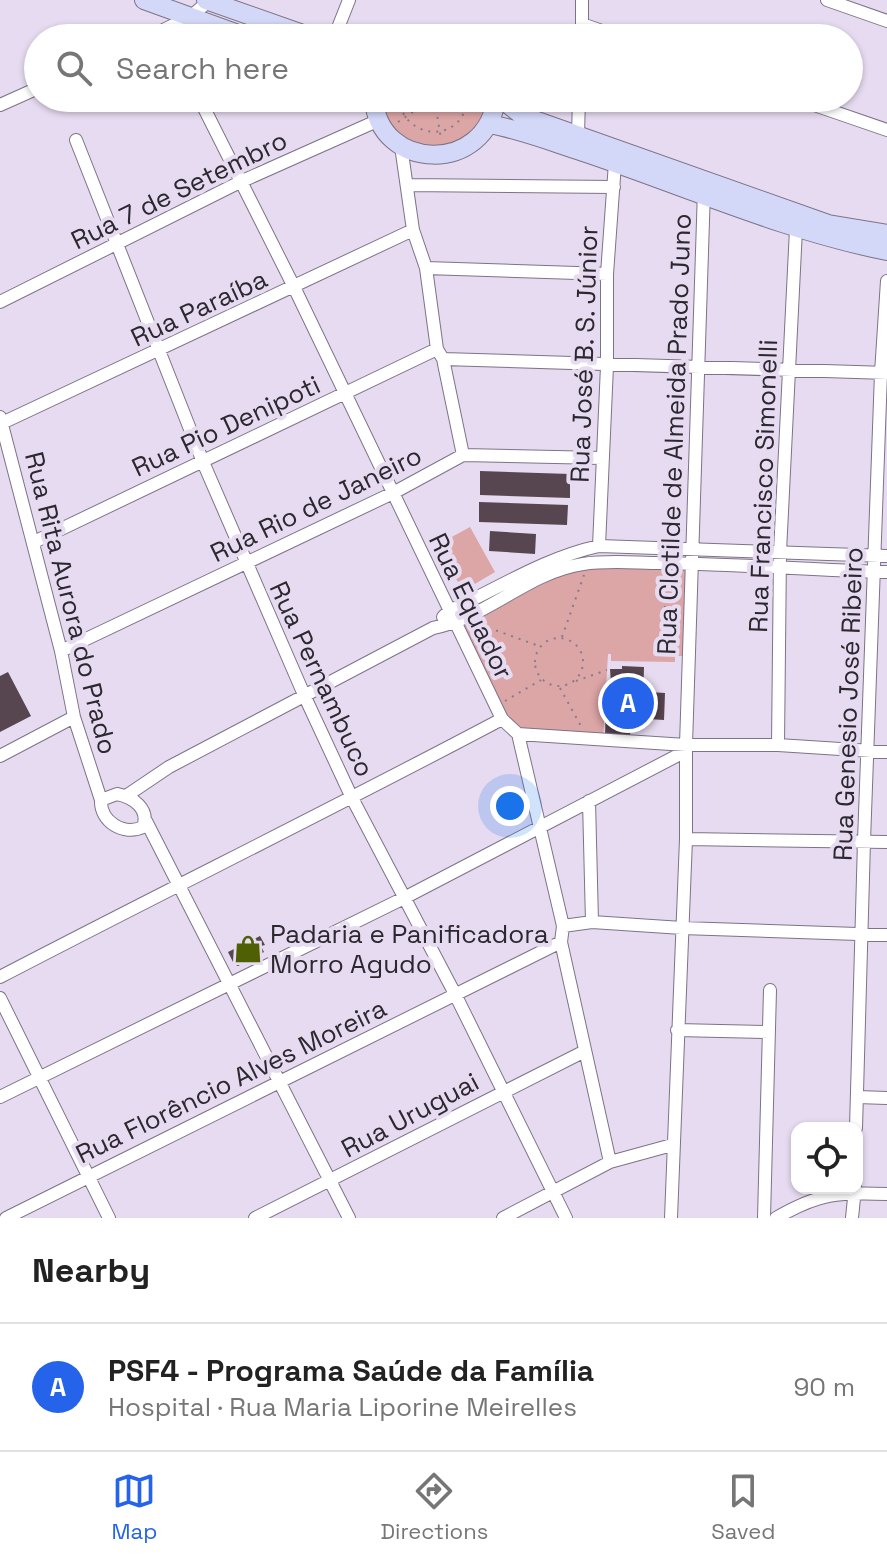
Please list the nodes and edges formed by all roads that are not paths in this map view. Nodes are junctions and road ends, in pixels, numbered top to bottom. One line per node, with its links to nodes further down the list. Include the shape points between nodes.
1 (144, 0): 6 (main road)
2 (208, 0): 6 (street); 10 (main road)
3 (349, 0): 11 (street)
4 (582, 0): 12 (street)
5 (827, 0): 7 (street)
6 (190, 17): 8 (street); 9 (main road)
7 (887, 21)
8 (181, 24)
9 (210, 24)
10 (275, 24)
11 (340, 24)
12 (582, 24)
13 (24, 94): 14 (street)
14 (0, 105)
15 (206, 112): 28 (street, Rua Equador)
16 (382, 112): 22 (main road)
17 (487, 112): 21 (main road)
18 (517, 112): 24 (main road)
19 (579, 112): 24 (street)
20 (835, 112): 23 (street)
21 (483, 117): 26 (main road, via 478,139 449,155 416,153); 27 (main road)
22 (388, 122): 26 (main road, via 388,134); 28 (street, Rua 7 de Setembro)
23 (887, 130)
24 (578, 135): 31 (main road)
25 (76, 140): 35 (street, Rua Pernambuco)
26 (401, 146): 29 (street)
27 (615, 163): 30 (street, Rua José B. S. Júnior); 31 (main road)
28 (240, 182): 35 (street, Rua 7 de Setembro); 40 (street, Rua Equador)
29 (407, 185): 30 (street); 33 (street)
30 (614, 187): 38 (street, Rua José B. S. Júnior)
31 (704, 188): 32 (main road); 34 (main road, via 828,224); 45 (street, Rua Clotilde de Almeida Prado Juno)
32 (796, 229): 36 (main road); 46 (street, Rua Francisco Simonelli)
33 (413, 230): 37 (street); 40 (street, Rua Paraíba)
34 (887, 234)
35 (117, 244): 41 (street, Rua 7 de Setembro); 42 (street, Rua Pernambuco)
36 (887, 251)
37 (426, 268): 38 (street); 43 (street)
38 (607, 274): 44 (street, Rua José B. S. Júnior)
39 (887, 281): 47 (street, Rua Genesio José Ribeiro)
40 (294, 287): 42 (street, Rua Paraíba); 48 (street, Rua Equador)
41 (0, 302)
42 (159, 351): 49 (street, Rua Paraíba); 52 (street, Rua Pernambuco)
43 (440, 354): 44 (street, Rua Pio Denipoti); 48 (street, Rua Pio Denipoti); 50 (street)
44 (607, 366): 45 (street, Rua Pio Denipoti); 51 (street, Rua José B. S. Júnior)
45 (697, 366): 46 (street, Rua Pio Denipoti); 56 (street, Rua Clotilde de Almeida Prado Juno)
46 (788, 370): 47 (street, Rua Pio Denipoti); 57 (street, Rua Francisco Simonelli)
47 (884, 373): 59 (street, Rua Genesio José Ribeiro)
48 (345, 395): 52 (street, Rua Pio Denipoti); 53 (street, Rua Equador)
49 (1, 420): 54 (street, Rua Rita Aurora do Prado)
50 (463, 455): 51 (street, Rua Rio de Janeiro); 53 (street, Rua Rio de Janeiro)
51 (602, 458): 55 (street, Rua José B. S. Júnior)
52 (203, 462): 54 (street, Rua Pio Denipoti); 60 (street, Rua Pernambuco)
53 (393, 493): 60 (street, Rua Rio de Janeiro); 65 (street, Rua Equador)
54 (34, 542): 68 (street, Rua Rita Aurora do Prado)
55 (599, 546): 56 (street); 65 (street, via 546,562)
56 (693, 549): 57 (street); 61 (street, Rua Clotilde de Almeida Prado Juno)
57 (780, 552): 58 (street); 62 (street, Rua Francisco Simonelli)
58 (826, 553): 59 (street); 63 (street)
59 (881, 556): 64 (street, Rua Genesio José Ribeiro)
60 (245, 564): 68 (street, Rua Rio de Janeiro); 69 (street, Rua Pernambuco)
61 (692, 564): 62 (street); 66 (street, via 567,567); 74 (street, Rua Clotilde de Almeida Prado Juno)
62 (780, 567): 63 (street); 73 (street, Rua Francisco Simonelli)
63 (825, 568): 64 (street)
64 (881, 572): 75 (street, Rua Genesio José Ribeiro)
65 (449, 611): 66 (street, Rua Equador); 67 (street)
66 (462, 622): 67 (street); 71 (street, Rua Equador)
67 (433, 628): 69 (street)
68 (61, 651): 70 (street, Rua Rita Aurora do Prado)
69 (305, 697): 78 (street, via 169,767); 79 (street, Rua Pernambuco)
70 (74, 717): 77 (street); 80 (street, Rua Rita Aurora do Prado)
71 (502, 719): 72 (street, Rua Equador); 79 (street)
72 (518, 734): 74 (street); 83 (street)
73 (778, 745): 74 (street); 75 (street)
74 (686, 748): 81 (street); 84 (street, Rua Clotilde de Almeida Prado Juno)
75 (868, 751): 76 (street); 85 (street, Rua Genesio José Ribeiro)
76 (887, 752)
77 (0, 756)
78 (126, 796): 80 (street); 82 (street, via 143,810)
79 (352, 798): 87 (street); 88 (street, Rua Pernambuco)
80 (101, 800): 82 (street, via 102,812 118,828 138,830)
81 (589, 801): 83 (street); 89 (street)
82 (146, 821): 87 (street)
83 (540, 828): 88 (street); 90 (street)
84 (686, 839): 85 (street); 91 (street, Rua Clotilde de Almeida Prado Juno)
85 (864, 841): 86 (street); 92 (street, Rua Genesio José Ribeiro)
86 (887, 842)
87 (179, 884): 95 (street); 96 (street)
88 (404, 898): 96 (street); 98 (street, Rua Pernambuco)
89 (592, 922): 90 (street); 91 (street)
90 (563, 926): 94 (street)
91 (682, 928): 92 (street); 100 (street, Rua Clotilde de Almeida Prado Juno)
92 (862, 934): 93 (street); 107 (street, Rua Genesio José Ribeiro)
93 (887, 935)
94 (561, 942): 98 (street, Rua Florêncio Alves Moreira); 102 (street)
95 (0, 977)
96 (231, 984): 103 (street); 104 (street)
97 (770, 990): 101 (street)
98 (455, 994): 104 (street, Rua Florêncio Alves Moreira); 105 (street, Rua Pernambuco)
99 (0, 998): 103 (street)
100 (677, 1030): 101 (street); 110 (street, Rua Clotilde de Almeida Prado Juno)
101 (769, 1032): 126 (street)
102 (585, 1051): 105 (street, Rua Uruguai); 111 (street)
103 (39, 1078): 106 (street); 112 (street)
104 (279, 1082): 112 (street, Rua Florêncio Alves Moreira); 113 (street)
105 (503, 1091): 113 (street, Rua Uruguai); 115 (street, Rua Pernambuco)
106 (0, 1097)
107 (857, 1097): 108 (street); 109 (street, Rua Genesio José Ribeiro)
108 (887, 1098)
109 (856, 1122)
110 (672, 1145): 111 (street); 125 (street, Rua Clotilde de Almeida Prado Juno)
111 (610, 1162): 115 (street)
112 (88, 1176): 119 (street, Rua Florêncio Alves Moreira); 120 (street)
113 (331, 1182): 121 (street, Rua Uruguai); 122 (street)
114 (863, 1191): 118 (street)
115 (553, 1192): 123 (street); 124 (street, Rua Pernambuco)
116 (832, 1194): 127 (street)
117 (855, 1194): 128 (street)
118 (887, 1194)
119 (6, 1218)
120 (109, 1218)
121 (255, 1218)
122 (349, 1218)
123 (503, 1218)
124 (566, 1218)
125 (671, 1218)
126 (764, 1218)
127 (776, 1218)
128 (852, 1218)

